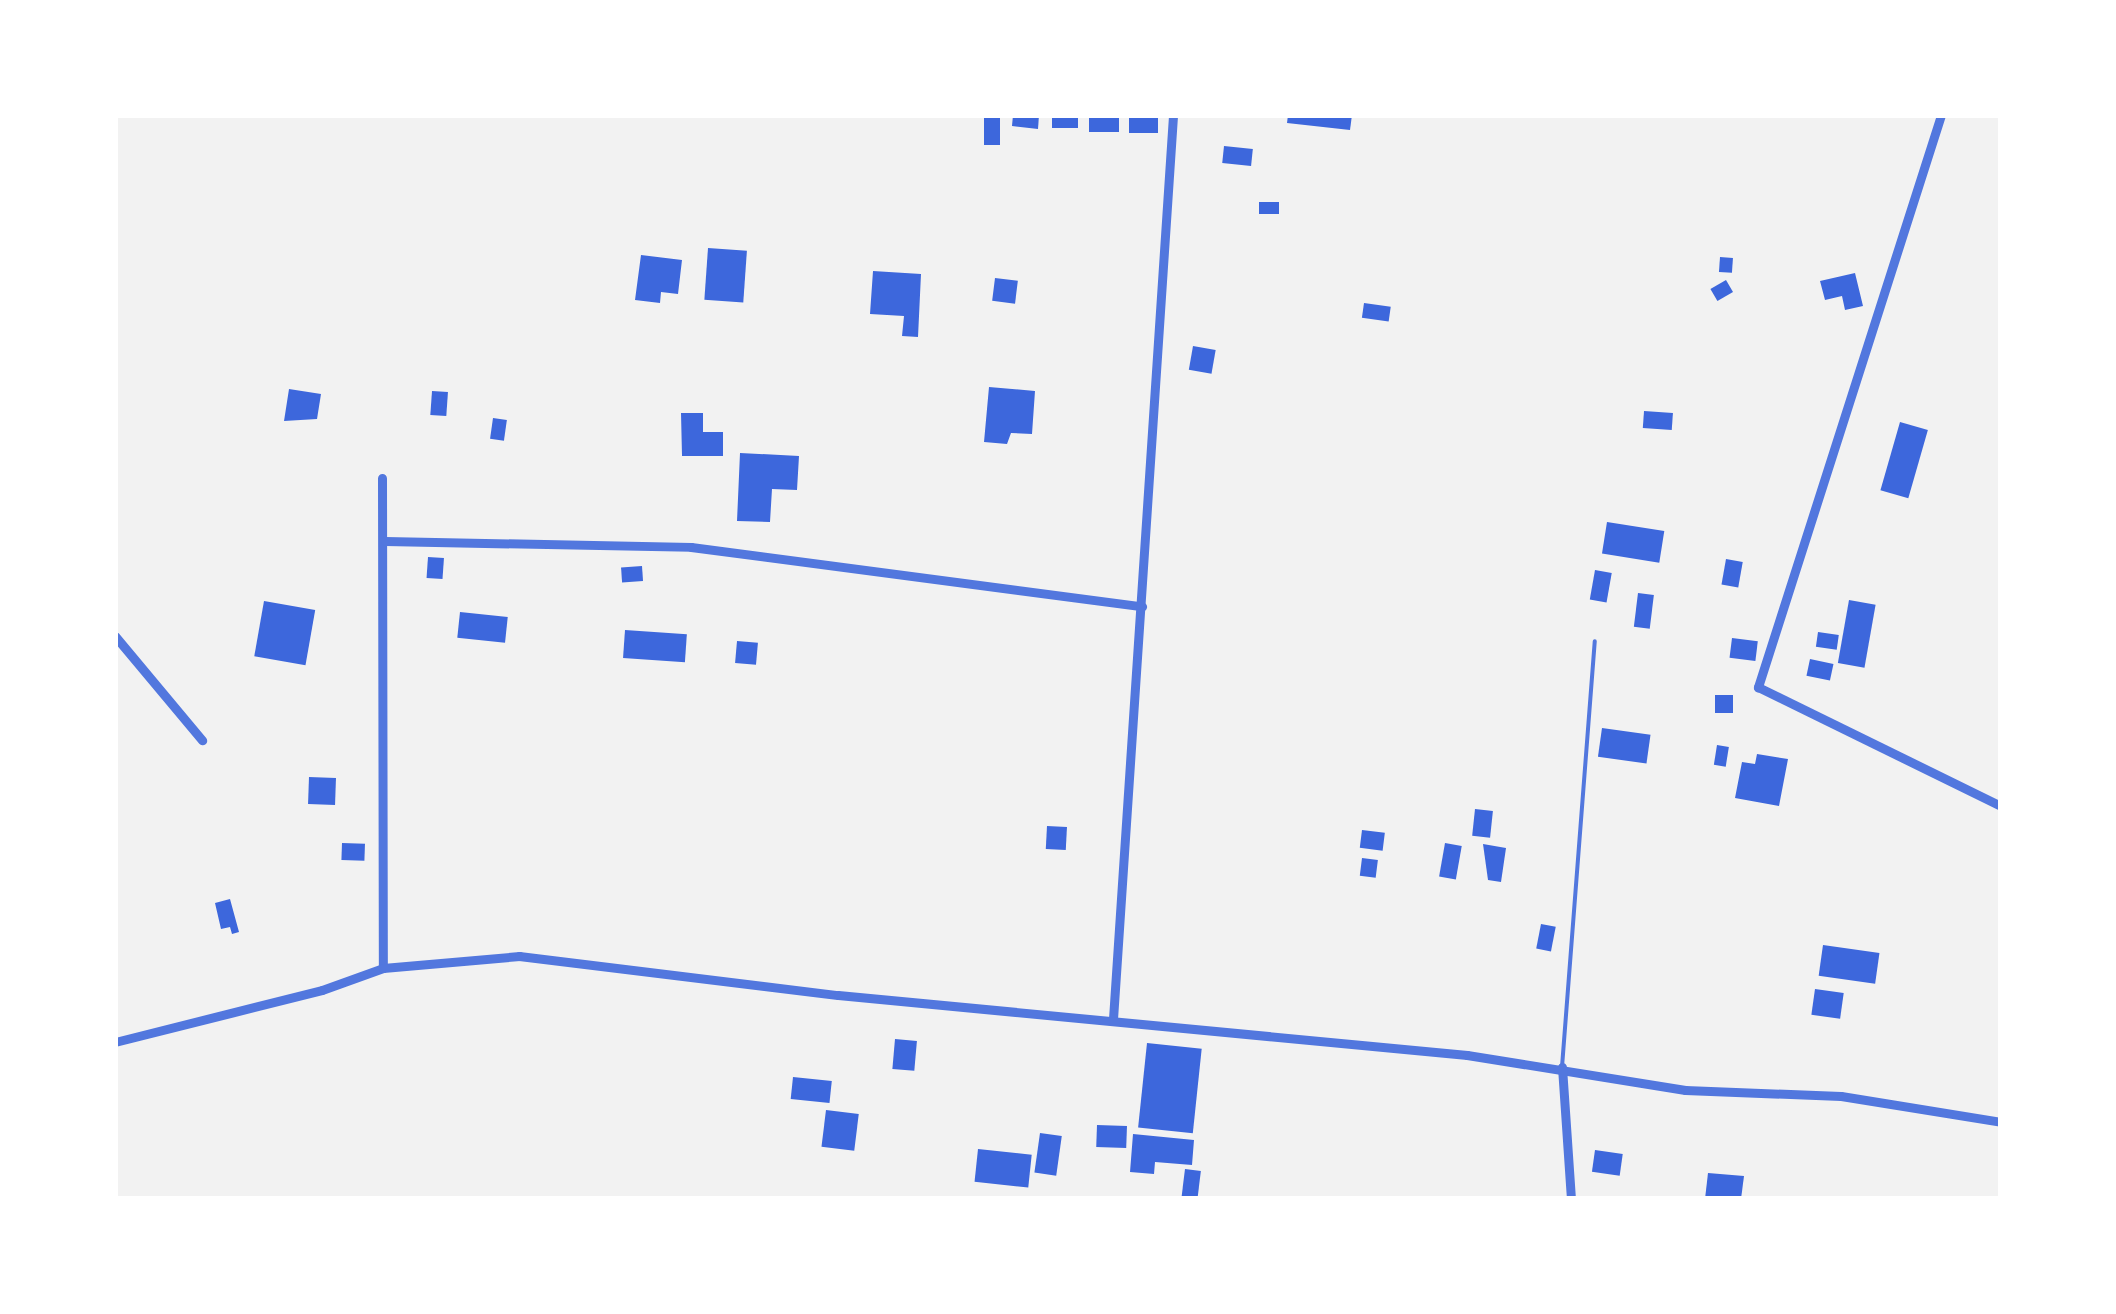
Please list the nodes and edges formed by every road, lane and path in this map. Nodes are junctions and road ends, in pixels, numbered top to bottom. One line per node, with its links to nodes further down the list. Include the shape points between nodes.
1 (1173, 115): 5 (street)
2 (1941, 115): 9 (street, via 1758,687)
3 (382, 478): 4 (street)
4 (384, 541): 5 (street, via 691,547); 10 (street)
5 (1142, 606): 11 (street)
6 (115, 636): 8 (street)
7 (1595, 641): 13 (lane)
8 (202, 740)
9 (2001, 806)
10 (384, 968): 11 (street, via 519,956); 12 (street)
11 (1114, 1019): 13 (street)
12 (115, 1042)
13 (1562, 1066): 14 (street, via 1685,1090 1841,1096); 15 (street)
14 (2001, 1122)
15 (1571, 1199)

